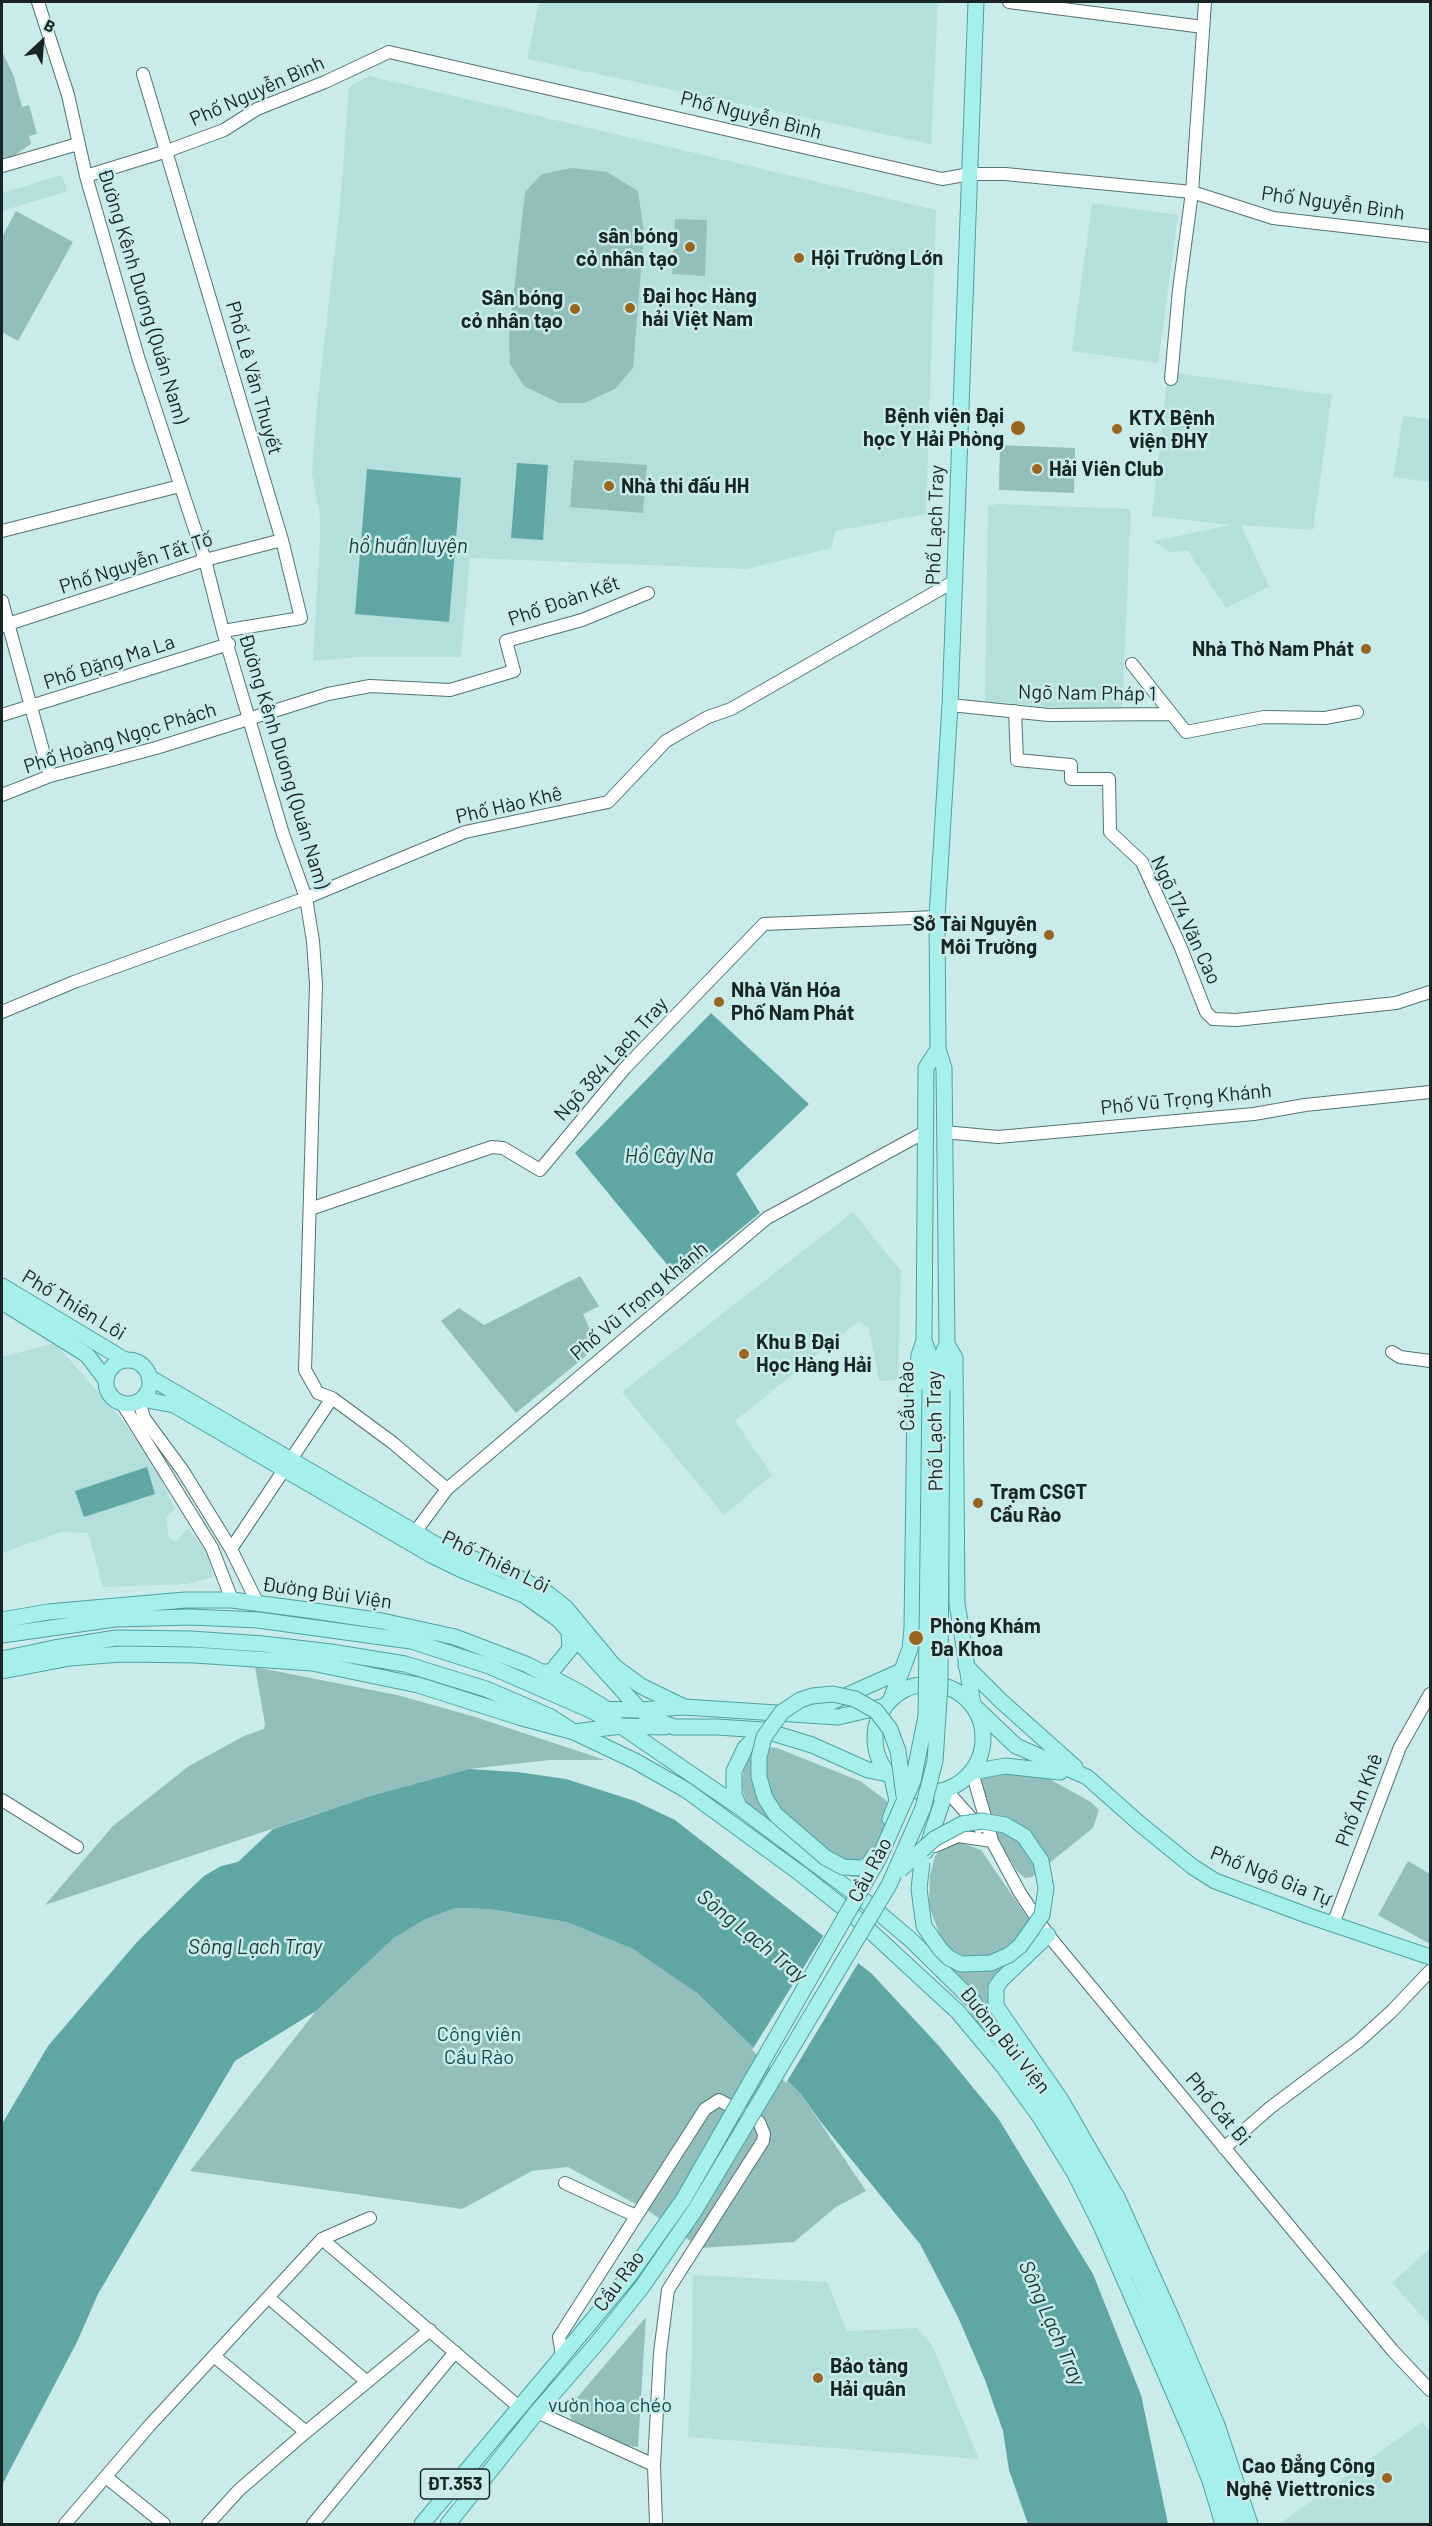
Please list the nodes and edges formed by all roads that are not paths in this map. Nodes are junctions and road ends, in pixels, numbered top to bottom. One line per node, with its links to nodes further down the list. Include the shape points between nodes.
1 (38, 2): 7 (street, Đường Kênh Dương (Quán Nam), via 68,95)
2 (976, 2): 10 (main road, Phố Lạch Tray)
3 (1009, 2): 5 (street)
4 (1205, 2): 5 (street)
5 (1203, 27): 12 (street)
6 (143, 74): 8 (street, Phố Lê Văn Thuyết)
7 (78, 144): 9 (street); 11 (street, Đường Kênh Dương (Quán Nam))
8 (167, 151): 10 (street, Phố Nguyễn Bình, via 224,130 257,109 389,52 942,179); 11 (street, Phố Nguyễn Bình); 17 (street, Phố Lê Văn Thuyết)
9 (2, 166)
10 (970, 174): 12 (street, Phố Nguyễn Bình); 19 (main road, Phố Lạch Tray)
11 (86, 176): 15 (street, Đường Kênh Dương (Quán Nam))
12 (1192, 192): 13 (street, Phố Nguyễn Bình, via 1273,218); 14 (street)
13 (1431, 236)
14 (1171, 379)
15 (180, 486): 16 (street); 18 (street, Đường Kênh Dương (Quán Nam))
16 (2, 531)
17 (282, 540): 18 (street, Phố Nguyễn Tất Tố); 23 (street, Phố Lê Văn Thuyết, via 301,618)
18 (205, 560): 22 (street, Phố Nguyễn Tất Tố); 23 (street, Đường Kênh Dương (Quán Nam))
19 (953, 582): 26 (main road, Phố Lạch Tray); 35 (street, Phố Hào Khê, via 731,709 666,741 608,802 465,832)
20 (648, 592): 32 (street, Phố Đoàn Kết, via 582,620 506,640 514,671 450,690 370,686 328,694)
21 (2, 601): 22 (street)
22 (5, 626): 27 (street)
23 (223, 630): 24 (street, Đường Kênh Dương (Quán Nam))
24 (229, 644): 27 (street, Phố Đặng Ma La); 32 (street, Đường Kênh Dương (Quán Nam))
25 (1132, 664): 30 (street)
26 (950, 705): 28 (street, Ngõ Nam Pháp 1); 36 (main road, Phố Lạch Tray)
27 (31, 708): 31 (street, Phố Đặng Ma La); 33 (street)
28 (1015, 711): 30 (street, Ngõ Nam Pháp 1, via 1049,715); 37 (street, Ngõ 174 Văn Cao, via 1017,760 1071,765 1071,779 1109,779 1110,832 1142,862 1206,1012 1213,1019 1396,1003)
29 (1357, 712): 30 (street, Ngõ Nam Pháp 1, via 1325,718 1264,717 1186,732)
30 (1170, 714)
31 (2, 715)
32 (250, 720): 33 (street, Phố Hoàng Ngọc Phách); 35 (street, Đường Kênh Dương (Quán Nam))
33 (50, 776): 34 (street, Phố Hoàng Ngọc Phách)
34 (2, 795)
35 (306, 898): 38 (street, Phố Hào Khê); 43 (street, Đường Kênh Dương (Quán Nam), via 316,984)
36 (937, 917): 39 (main road, Phố Lạch Tray); 43 (street, Ngõ 384 Lạch Tray, via 764,924 625,1068 540,1170 492,1147)
37 (1431, 992)
38 (2, 1012)
39 (938, 1049): 41 (main road, Phố Lạch Tray, via 926,1068); 42 (main road, Phố Lạch Tray, via 944,1068)
40 (1431, 1092): 42 (street, Phố Vũ Trọng Khánh, via 1254,1114 998,1137)
41 (925, 1132): 46 (main road, Phố Lạch Tray); 59 (street, Phố Vũ Trọng Khánh, via 767,1218)
42 (944, 1132): 47 (main road, Phố Lạch Tray)
43 (310, 1209): 54 (street, Đường Kênh Dương (Quán Nam), via 305,1370 318,1393)
44 (2, 1286): 49 (main road, Phố Thiên Lôi)
45 (2, 1302): 52 (main road, Phố Thiên Lôi, via 87,1355)
46 (924, 1341): 53 (main road, Cầu Rào); 65 (main road, Phố Lạch Tray, via 915,1400)
47 (947, 1344): 53 (main road, Cầu Rào); 67 (main road, Phố Lạch Tray, via 955,1358 957,1603)
48 (1392, 1352): 50 (street, via 1400,1357)
49 (125, 1360): 51 (main road, via 143,1366); 52 (main road, via 112,1367)
50 (1431, 1361)
51 (149, 1377): 55 (main road, via 148,1389); 56 (main road, Phố Thiên Lôi)
52 (106, 1380): 57 (main road, via 110,1395)
53 (936, 1390): 93 (main road, Cầu Rào, bridge, via 926,1716 919,1761); 98 (main road, Cầu Rào, bridge, via 941,1665 937,1745 923,1808)
54 (332, 1398): 58 (street); 59 (street, Đường Kênh Dương (Quán Nam))
55 (140, 1400): 56 (main road, Phố Thiên Lôi); 57 (main road); 61 (street, via 144,1418 183,1471)
56 (177, 1400): 58 (main road, Phố Thiên Lôi)
57 (122, 1403): 62 (street, via 212,1548)
58 (286, 1463): 60 (main road, Phố Thiên Lôi); 61 (street)
59 (447, 1490): 60 (street, Phố Vũ Trọng Khánh)
60 (412, 1537): 66 (main road, Phố Thiên Lôi, via 462,1570 524,1595 559,1620); 79 (main road, Phố Thiên Lôi, via 506,1571 547,1593 566,1608 614,1666 641,1686)
61 (231, 1549): 63 (street)
62 (232, 1600): 63 (main road, Đường Bùi Viện); 64 (main road, Đường Bùi Viện, via 163,1602)
63 (258, 1604): 75 (main road, Đường Bùi Viện, via 382,1621 455,1637)
64 (2, 1620)
65 (912, 1628): 67 (main road, via 921,1638 936,1644); 74 (main road, Phố Lạch Tray, via 910,1649)
66 (569, 1633): 75 (main road, via 570,1649 551,1671); 82 (main road, Phố Thiên Lôi)
67 (962, 1633): 72 (main road, Phố Lạch Tray)
68 (2, 1635): 81 (main road, Đường Bùi Viện, via 116,1619 191,1617 335,1629 411,1641 478,1662)
69 (191, 1639): 70 (main road); 71 (main road, Đường Bùi Viện, via 116,1638); 87 (main road, Đường Bùi Viện, via 331,1652 405,1664 486,1689 551,1717)
70 (195, 1655): 73 (main road, Đường Bùi Viện, via 80,1657); 87 (main road, Đường Bùi Viện, via 312,1663 367,1672)
71 (2, 1659)
72 (966, 1666): 78 (main road, Phố Lạch Tray); 90 (main road)
73 (2, 1671)
74 (901, 1671): 77 (main road, Phố Lạch Tray); 83 (main road)
75 (542, 1672): 80 (main road, Đường Bùi Viện)
76 (1431, 1694): 99 (street, Phố An Khê, via 1400,1747)
77 (888, 1702): 78 (main road, via 914,1686 930,1684 954,1690); 83 (main road, Phố Thiên Lôi, via 838,1717); 89 (main road, via 878,1719 875,1740 880,1762)
78 (973, 1705): 88 (main road, via 984,1739 981,1757); 90 (main road, Phố Ngô Gia Tự, via 1016,1746)
79 (684, 1707): 82 (main road); 83 (main road, Phố Thiên Lôi)
80 (605, 1708): 81 (main road); 82 (main road); 84 (main road, Đường Bùi Viện)
81 (588, 1709): 84 (main road, Đường Bùi Viện)
82 (640, 1710): 85 (main road, Phố Thiên Lôi)
83 (802, 1716)
84 (621, 1726): 85 (main road); 87 (main road); 94 (main road, Đường Bùi Viện)
85 (674, 1727): 86 (main road, Phố Thiên Lôi)
86 (763, 1731): 89 (main road, Phố Thiên Lôi, via 812,1745); 94 (main road, via 745,1748 734,1771 734,1794)
87 (574, 1732): 128 (main road, Đường Bùi Viện, via 686,1790 801,1874 902,1958 958,2012 1003,2066 1074,2172 1102,2228 1192,2435)
88 (972, 1772): 90 (main road, via 1016,1766); 91 (main road); 95 (street, Phố Cát Bi)
89 (890, 1776): 91 (main road, via 918,1792); 93 (main road, bridge, via 897,1802 876,1852 868,1865 843,1867 826,1858 776,1815 759,1777 761,1746 782,1712 812,1696 844,1696 867,1705 884,1720 895,1741)
90 (1086, 1777): 99 (main road, Phố Ngô Gia Tự, via 1166,1846 1215,1881)
91 (946, 1790): 95 (street, Phố Cát Bi); 97 (main road)
92 (2, 1800): 96 (street)
93 (905, 1800): 112 (main road, Cầu Rào / ĐT.353, bridge, via 879,1858 683,2200 629,2276)
94 (739, 1807): 103 (main road, Đường Bùi Viện, via 911,1940 972,2000)
95 (992, 1841): 97 (street, via 958,1836 940,1842); 100 (street, Phố Cát Bi)
96 (77, 1847)
97 (924, 1858): 98 (main road, bridge, via 919,1889 924,1926 949,1958 962,1964 992,1963 1020,1946 1042,1915 1046,1888 1041,1861 1024,1836 1005,1825 975,1822 950,1829)
98 (893, 1876): 117 (main road, Cầu Rào / ĐT.353, bridge, via 695,2210 642,2287)
99 (1333, 1924): 101 (main road, Phố Ngô Gia Tự)
100 (1048, 1935): 103 (main road, Đường Bùi Viện, via 1002,1979 995,1996 1000,2014); 104 (street, Phố Cát Bi)
101 (1431, 1957)
102 (1431, 1971): 104 (street, via 1359,2041)
103 (1055, 2103): 129 (main road, Đường Bùi Viện, via 1140,2277 1204,2429); 130 (main road, Đường Bùi Viện, via 1118,2199 1225,2445)
104 (1224, 2148): 115 (street, Phố Cát Bi, via 1393,2352)
105 (565, 2183): 106 (street)
106 (636, 2216): 112 (street, via 559,2337); 119 (street, via 711,2103 727,2103 761,2126 763,2141 668,2290)
107 (370, 2218): 108 (street)
108 (322, 2239): 109 (street); 110 (street)
109 (269, 2298): 113 (street); 114 (street)
110 (430, 2330): 111 (street); 114 (street)
111 (455, 2352): 116 (street); 124 (street)
112 (562, 2355): 116 (main road, ĐT.353)
113 (214, 2356): 118 (street); 120 (street)
114 (366, 2381): 118 (street)
115 (1431, 2390)
116 (519, 2407): 125 (main road, ĐT.353)
117 (537, 2412): 119 (street); 126 (main road, ĐT.353)
118 (306, 2432): 123 (street, via 239,2490)
119 (654, 2465): 127 (street)
120 (106, 2477): 121 (street); 122 (street)
121 (66, 2524)
122 (164, 2524)
123 (208, 2524)
124 (313, 2524)
125 (422, 2524)
126 (448, 2524)
127 (656, 2524)
128 (1223, 2524)
129 (1237, 2524)
130 (1250, 2524)

